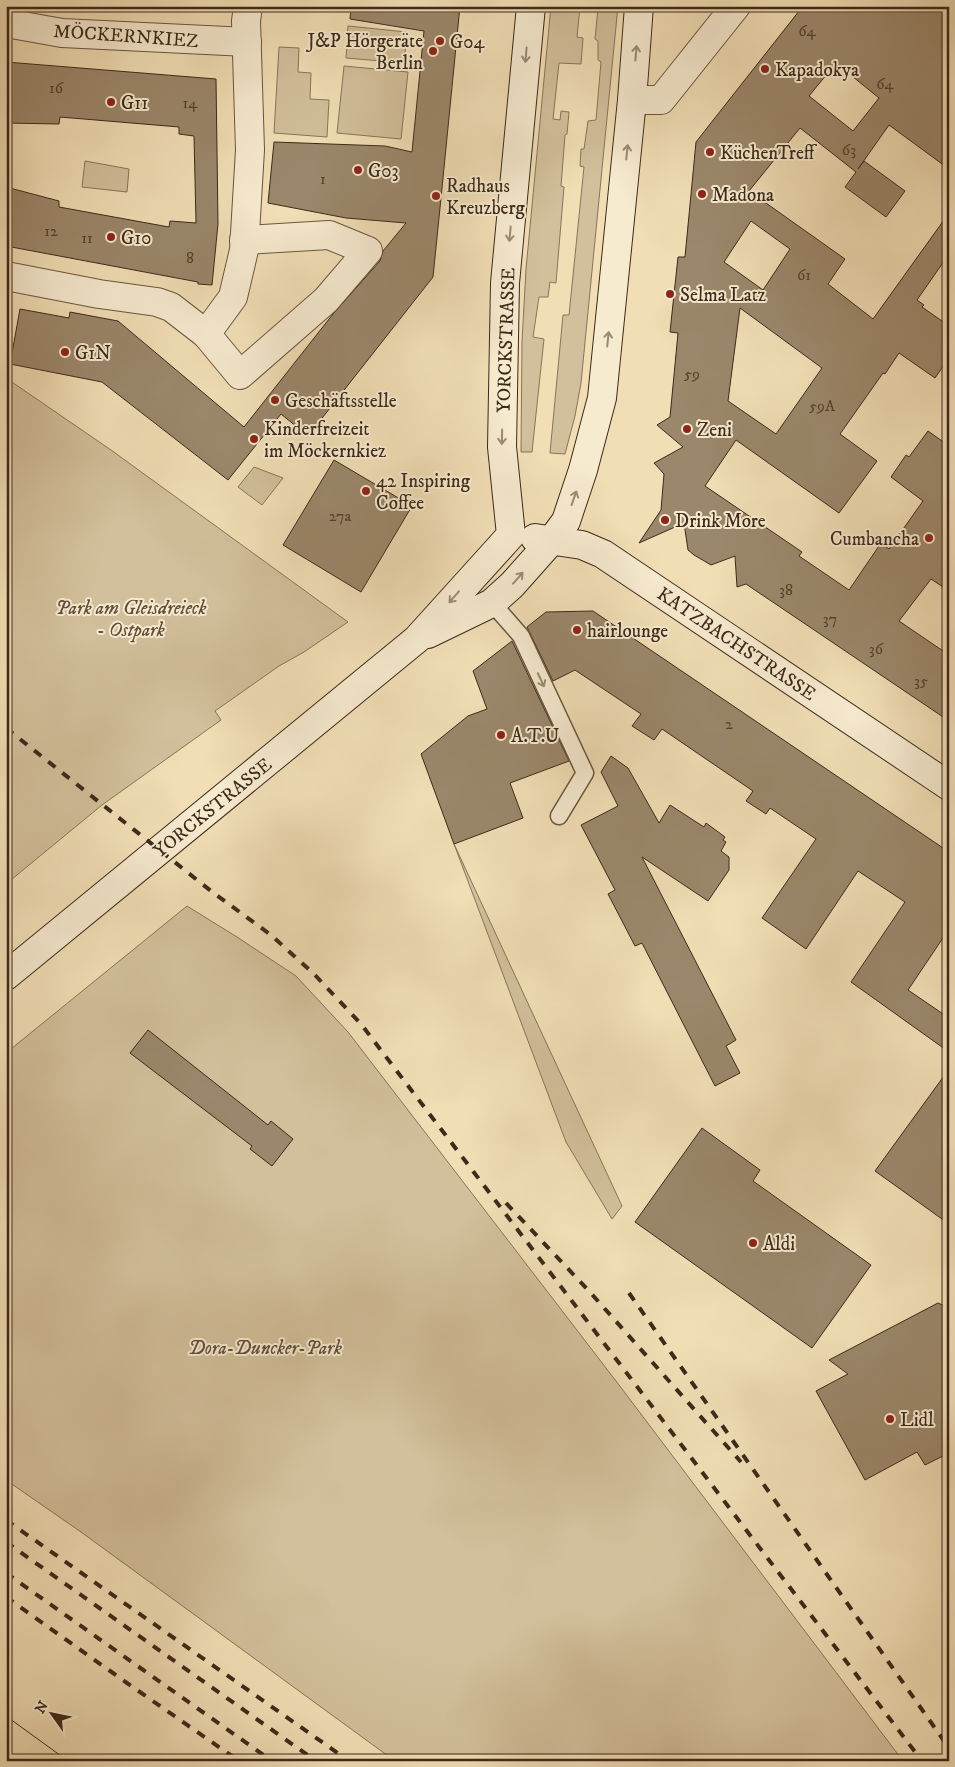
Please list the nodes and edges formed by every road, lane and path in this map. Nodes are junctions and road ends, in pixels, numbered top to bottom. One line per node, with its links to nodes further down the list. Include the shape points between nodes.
1 (248, 6): 6 (main road)
2 (531, 6): 11 (main road, YORCKSTRASSE, one-way to 11, via 505,283 502,448)
3 (640, 6): 7 (main road, YORCKSTRASSE, one-way to 3)
4 (736, 6): 7 (main road, via 661,100)
5 (6, 24): 6 (main road, MÖCKERNKIEZ, via 62,33)
6 (247, 42): 8 (main road, via 250,150)
7 (632, 100): 12 (main road, YORCKSTRASSE, one-way to 7, via 566,522 602,398)
8 (244, 240): 10 (main road, via 233,297); 10 (main road, via 329,235 368,251 326,300 240,375)
9 (6, 276): 10 (main road, via 171,306)
10 (206, 334)
11 (511, 535): 12 (main road, KATZBACHSTRASSE); 14 (main road, YORCKSTRASSE, one-way to 14)
12 (552, 540): 13 (main road, YORCKSTRASSE, one-way to 12); 15 (main road, KATZBACHSTRASSE, via 582,545 603,554)
13 (492, 603): 14 (main road, YORCKSTRASSE); 16 (lane, one-way to 16, via 521,636 585,773)
14 (417, 638): 17 (main road, YORCKSTRASSE)
15 (949, 786)
16 (559, 816)
17 (6, 976)

